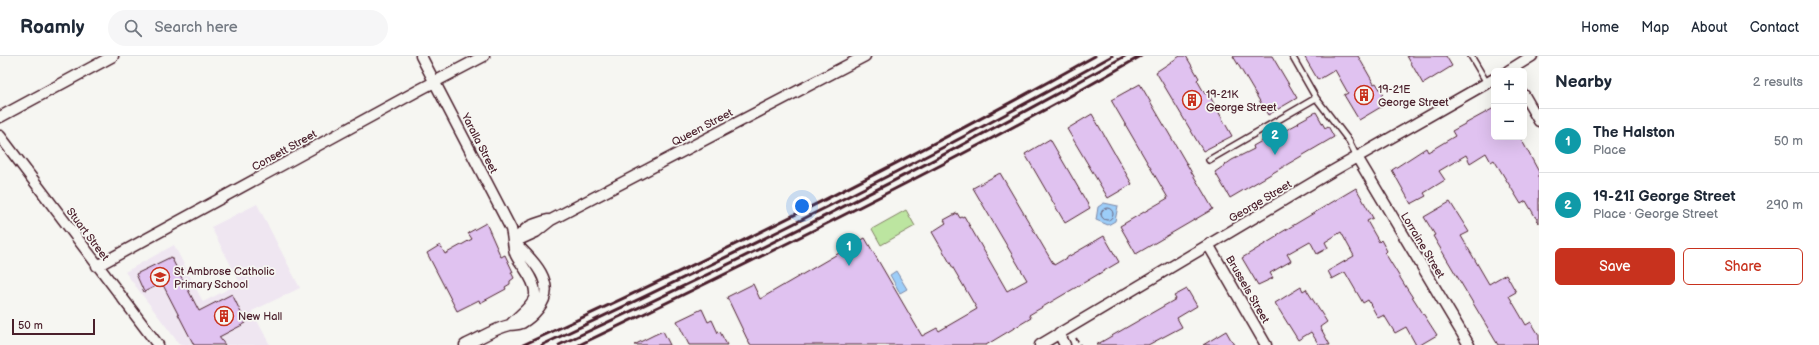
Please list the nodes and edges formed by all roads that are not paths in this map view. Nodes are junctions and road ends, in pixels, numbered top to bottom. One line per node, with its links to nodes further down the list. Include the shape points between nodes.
1 (113, 56): 13 (street)
2 (421, 56): 10 (street, Yaralla Street)
3 (484, 56): 10 (street, Consett Street)
4 (865, 56): 18 (street, Queen Street, via 550,220 525,228)
5 (1292, 56): 11 (lane)
6 (1470, 56): 9 (lane)
7 (1532, 56): 8 (street)
8 (1514, 68)
9 (1491, 81): 16 (street, George Street)
10 (435, 82): 18 (street, Yaralla Street, via 511,229); 20 (street, Consett Street)
11 (1316, 98): 16 (lane, via 1345,135); 17 (lane)
12 (1527, 100): 14 (street)
13 (0, 117)
14 (1539, 121)
15 (0, 136): 20 (street, Stuart Street)
16 (1357, 157): 19 (street, George Street); 27 (street, Lorraine Street)
17 (1209, 160)
18 (514, 242): 23 (street, via 535,264 545,281 547,291 544,301 520,324 510,325)
19 (1209, 246): 21 (street, George Street); 26 (street, Brussels Street)
20 (97, 266): 22 (street, Stuart Street)
21 (1059, 333): 24 (street, George Street); 25 (street)
22 (158, 345)
23 (465, 345)
24 (1040, 345)
25 (1065, 345)
26 (1266, 345)
27 (1469, 345)

